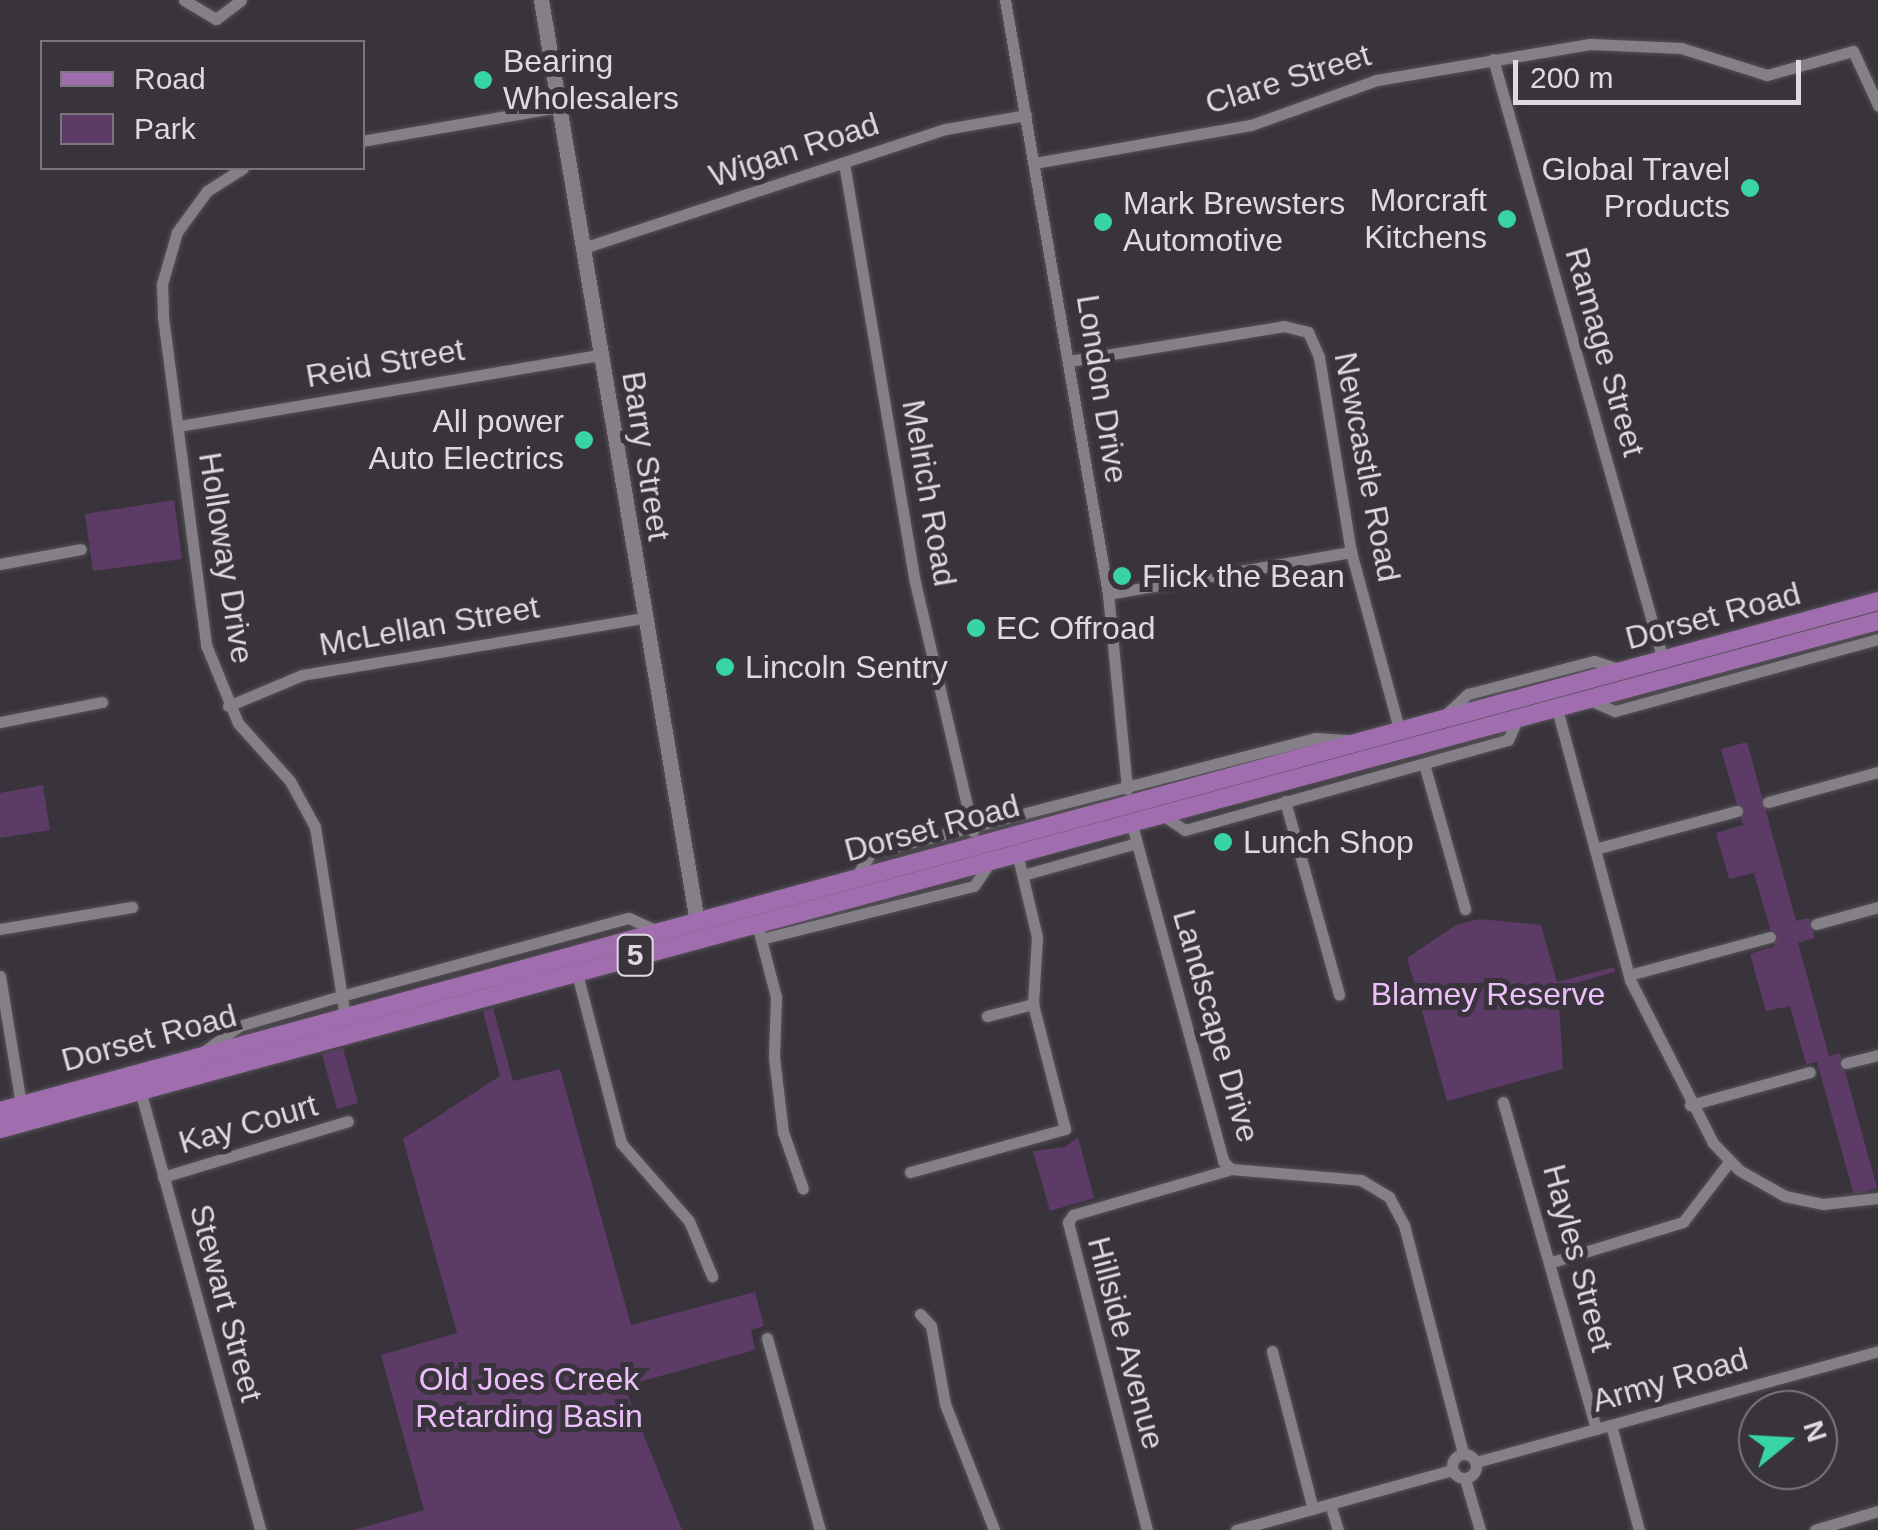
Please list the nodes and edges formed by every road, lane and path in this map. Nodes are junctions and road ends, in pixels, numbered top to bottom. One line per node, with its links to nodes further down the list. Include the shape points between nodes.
1 (184, 0): 2 (street, via 216,19)
2 (241, 0)
3 (541, 0): 7 (main road, Barry Street)
4 (1005, 0): 8 (street, London Drive)
5 (1493, 59): 6 (street, Clare Street, via 1620,42 1681,48 1767,76 1842,50 1860,60); 10 (street, Clare Street, via 1377,80 1233,129); 27 (street, Ramage Street)
6 (1878, 105)
7 (559, 107): 9 (street); 13 (main road, Barry Street)
8 (1026, 115): 10 (street, London Drive); 11 (street, Wigan Road, via 946,129)
9 (365, 139)
10 (1035, 162): 15 (street, London Drive)
11 (844, 163): 13 (street, Wigan Road); 47 (street, Melrich Road, via 915,582)
12 (240, 170): 16 (street, Holloway Drive, via 195,204 166,266 162,301)
13 (583, 248): 14 (main road, Barry Street)
14 (601, 355): 16 (street, Reid Street); 22 (main road, Barry Street)
15 (1069, 361): 18 (street, Newcastle Road, via 1298,326 1315,341 1319,357); 20 (street, London Drive)
16 (178, 426): 32 (street, Holloway Drive, via 206,645)
17 (81, 548): 19 (street)
18 (1351, 552): 20 (street); 37 (street, Newcastle Road)
19 (0, 564)
20 (1108, 594): 45 (street, London Drive)
21 (1878, 602): 24 (main road, Dorset Road / 5)
22 (644, 618): 32 (street, McLellan Street, via 302,675); 58 (main road, Barry Street)
23 (1878, 621): 26 (main road, Dorset Road / 5)
24 (1790, 626): 26 (main road); 27 (main road, Dorset Road / 5)
25 (1878, 639): 30 (street, via 1615,711)
26 (1807, 640): 27 (main road, Dorset Road / 5)
27 (1666, 669): 28 (main road, Dorset Road / 5); 30 (main road, Dorset Road / 5)
28 (1624, 671): 29 (main road, Dorset Road / 5); 36 (street, via 1594,661 1468,694)
29 (1551, 690): 33 (main road); 36 (main road, Dorset Road / 5)
30 (1589, 700): 33 (main road, Dorset Road / 5)
31 (102, 702): 35 (street)
32 (228, 706): 66 (street, Holloway Drive, via 290,781 315,828)
33 (1557, 709): 34 (main road, Dorset Road / 5); 48 (street)
34 (1517, 720): 38 (street, via 1508,740); 39 (main road, Dorset Road / 5)
35 (0, 722)
36 (1438, 722): 37 (main road, Dorset Road / 5)
37 (1400, 732): 45 (main road, Dorset Road / 5)
38 (1424, 764): 41 (street); 55 (street)
39 (1336, 770): 41 (street); 46 (main road, Dorset Road / 5)
40 (1878, 772): 43 (street)
41 (1308, 794): 42 (street)
42 (1285, 801): 46 (street, via 1184,830); 65 (street)
43 (1768, 802)
44 (1736, 811): 48 (street)
45 (1131, 816): 46 (main road, Dorset Road / 5); 47 (street); 50 (main road, Dorset Road / 5); 51 (main road, Dorset Road / 5); 82 (street, Landscape Drive)
46 (1164, 816)
47 (973, 830): 51 (street, via 872,852)
48 (1595, 850): 63 (street)
49 (988, 865): 50 (main road, Dorset Road / 5); 52 (main road, Dorset Road / 5); 60 (street, via 974,886)
50 (1021, 866): 67 (street, via 1037,937)
51 (854, 880): 52 (main road); 58 (main road, Dorset Road / 5)
52 (866, 896): 60 (main road, Dorset Road / 5)
53 (132, 907): 57 (street)
54 (1878, 907): 56 (street)
55 (1465, 909)
56 (1816, 924)
57 (0, 929)
58 (699, 930): 59 (main road, Dorset Road / 5); 60 (main road, Dorset Road / 5); 62 (main road, Dorset Road / 5)
59 (658, 931): 66 (street, via 629,918); 68 (main road, Dorset Road / 5)
60 (759, 932): 85 (street, via 776,997 774,1070 783,1132)
61 (1770, 937): 63 (street)
62 (576, 970): 74 (main road, Dorset Road / 5); 88 (street, via 622,1143 688,1221)
63 (1629, 975): 76 (street)
64 (0, 976): 78 (street)
65 (1339, 995)
66 (341, 996): 68 (street, Holloway Drive); 71 (street, via 239,1026)
67 (1033, 1004): 69 (street); 83 (street, via 1065,1129)
68 (345, 1016): 71 (main road, Dorset Road / 5)
69 (987, 1016)
70 (1878, 1054): 72 (street)
71 (200, 1055): 74 (main road, Dorset Road / 5)
72 (1846, 1064)
73 (1810, 1072): 76 (street)
74 (138, 1082): 78 (main road, Dorset Road / 5); 84 (street, Stewart Street)
75 (1503, 1102): 87 (street, Hayles Street)
76 (1690, 1105): 81 (street)
77 (0, 1110): 78 (main road, Dorset Road / 5)
78 (23, 1112): 80 (main road, Dorset Road / 5)
79 (348, 1121): 84 (street, Kay Court)
80 (0, 1129)
81 (1729, 1162): 86 (street, via 1767,1189 1803,1202); 87 (street, via 1684,1222)
82 (1231, 1169): 95 (street, Landscape Drive, via 1361,1180 1390,1196 1404,1225); 105 (street, Hillside Avenue, via 1073,1215 1068,1222)
83 (910, 1172)
84 (163, 1177): 102 (street, Stewart Street)
85 (803, 1189)
86 (1878, 1198)
87 (1552, 1262): 94 (street, Hayles Street)
88 (712, 1276)
89 (920, 1314): 104 (street, via 932,1326 948,1416)
90 (767, 1338): 103 (street)
91 (1272, 1351): 100 (street)
92 (1878, 1351): 93 (street, Army Road)
93 (1611, 1425): 94 (street, Army Road); 109 (street)
94 (1596, 1430): 96 (street, Army Road)
95 (1463, 1454): 96 (street); 97 (street)
96 (1476, 1462): 98 (street)
97 (1452, 1470): 98 (street); 99 (street)
98 (1465, 1479): 108 (street)
99 (1330, 1504): 100 (street); 107 (street)
100 (1313, 1509): 106 (street)
101 (1878, 1511): 110 (street)
102 (260, 1530)
103 (820, 1530)
104 (994, 1530)
105 (1148, 1530)
106 (1236, 1530)
107 (1338, 1530)
108 (1480, 1530)
109 (1639, 1530)
110 (1814, 1530)

